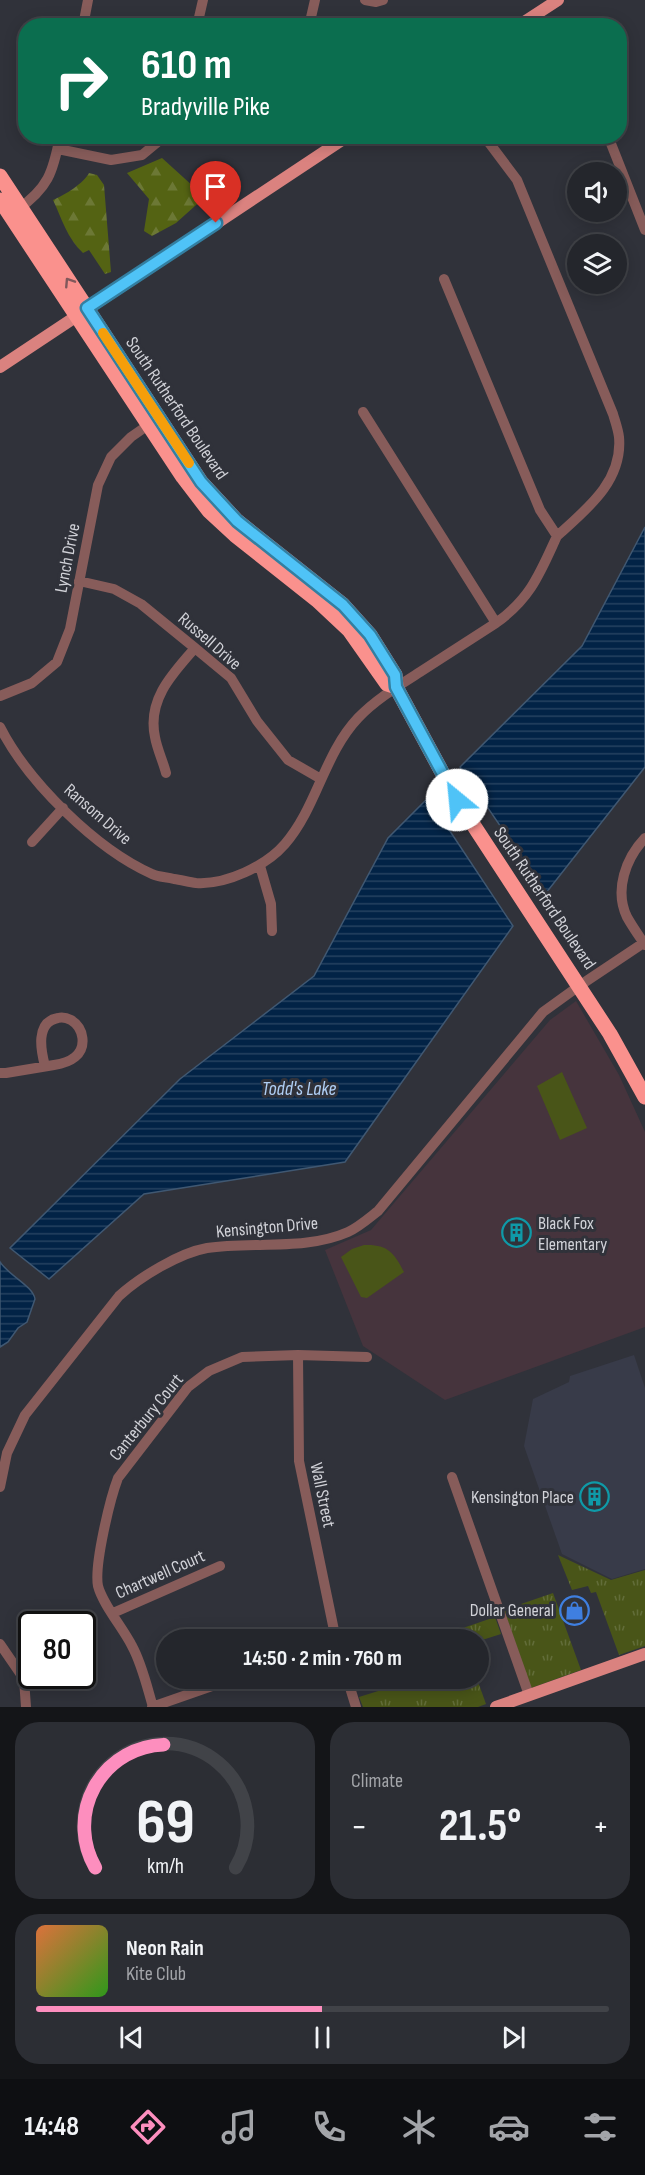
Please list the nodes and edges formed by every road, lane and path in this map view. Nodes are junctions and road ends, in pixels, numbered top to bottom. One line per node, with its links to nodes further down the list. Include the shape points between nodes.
1 (88, 0): 7 (street)
2 (203, 0): 8 (street)
3 (315, 0): 9 (street)
4 (365, 0): 5 (street)
5 (383, 0)
6 (558, 0): 10 (main road)
7 (85, 18)
8 (200, 18)
9 (311, 18)
10 (531, 18)
11 (59, 144): 16 (street)
12 (155, 144): 16 (street, via 142,155 111,159)
13 (333, 144): 22 (main road)
14 (490, 144): 26 (street, via 517,180 619,436 618,458 600,496)
15 (611, 144): 20 (street)
16 (58, 149): 19 (street, via 52,173 39,193)
17 (0, 176): 19 (highway, South Rutherford Boulevard)
18 (0, 200): 19 (highway, South Rutherford Boulevard)
19 (15, 212): 22 (highway, South Rutherford Boulevard)
20 (645, 230)
21 (444, 279): 26 (street, via 540,510)
22 (82, 312): 23 (main road); 25 (highway, South Rutherford Boulevard)
23 (0, 367)
24 (363, 412): 28 (street)
25 (154, 422): 27 (street, Lynch Drive, via 111,457 98,485); 30 (highway, South Rutherford Boulevard, via 209,511 349,630 387,684)
26 (557, 536): 28 (street, Ransom Drive, via 527,596)
27 (79, 581): 29 (street, Russell Drive, via 114,589 141,604); 31 (street, Lynch Drive, via 70,629 57,662 32,683)
28 (496, 623): 30 (street, Ransom Drive)
29 (195, 648): 33 (street, via 166,681 154,706 154,737); 34 (street, Russell Drive, via 231,678 257,721 288,760)
30 (396, 687): 34 (street, Ransom Drive, via 357,719); 41 (highway, South Rutherford Boulevard, via 457,800)
31 (0, 696)
32 (0, 727): 35 (street, Ransom Drive, via 36,779)
33 (166, 773)
34 (321, 779): 38 (street, Ransom Drive, via 306,813 285,844)
35 (63, 808): 37 (street); 38 (street, Ransom Drive, via 113,853 154,875 198,883 229,878)
36 (645, 837): 40 (street, via 632,854 622,884 627,916)
37 (32, 842)
38 (260, 866): 39 (street, via 271,904)
39 (272, 931)
40 (644, 943): 41 (street, Kensington Drive)
41 (579, 986): 44 (highway, South Rutherford Boulevard); 48 (street, Kensington Drive, via 543,1012 378,1211 348,1232 317,1241 206,1248 132,1284 25,1415 7,1453)
42 (45, 1066): 42 (street, via 41,1043 45,1027 56,1018 70,1020 82,1034 80,1051 69,1061); 43 (street)
43 (0, 1074)
44 (645, 1097)
45 (298, 1355): 46 (street, Canterbury Court); 50 (street, Canterbury Court, via 242,1357 209,1371 188,1387 132,1458 113,1492 99,1564 98,1585); 51 (street, Wall Street, via 299,1461)
46 (366, 1357)
47 (452, 1477): 56 (street)
48 (0, 1487)
49 (220, 1566): 50 (street, Chartwell Court)
50 (113, 1613): 58 (street, Canterbury Court, via 133,1647)
51 (334, 1629)
52 (0, 1644): 57 (street, via 24,1679)
53 (645, 1654): 56 (main road)
54 (204, 1689): 58 (street)
55 (350, 1689): 59 (street)
56 (529, 1695): 60 (main road)
57 (26, 1707)
58 (153, 1707)
59 (356, 1707)
60 (496, 1707)

